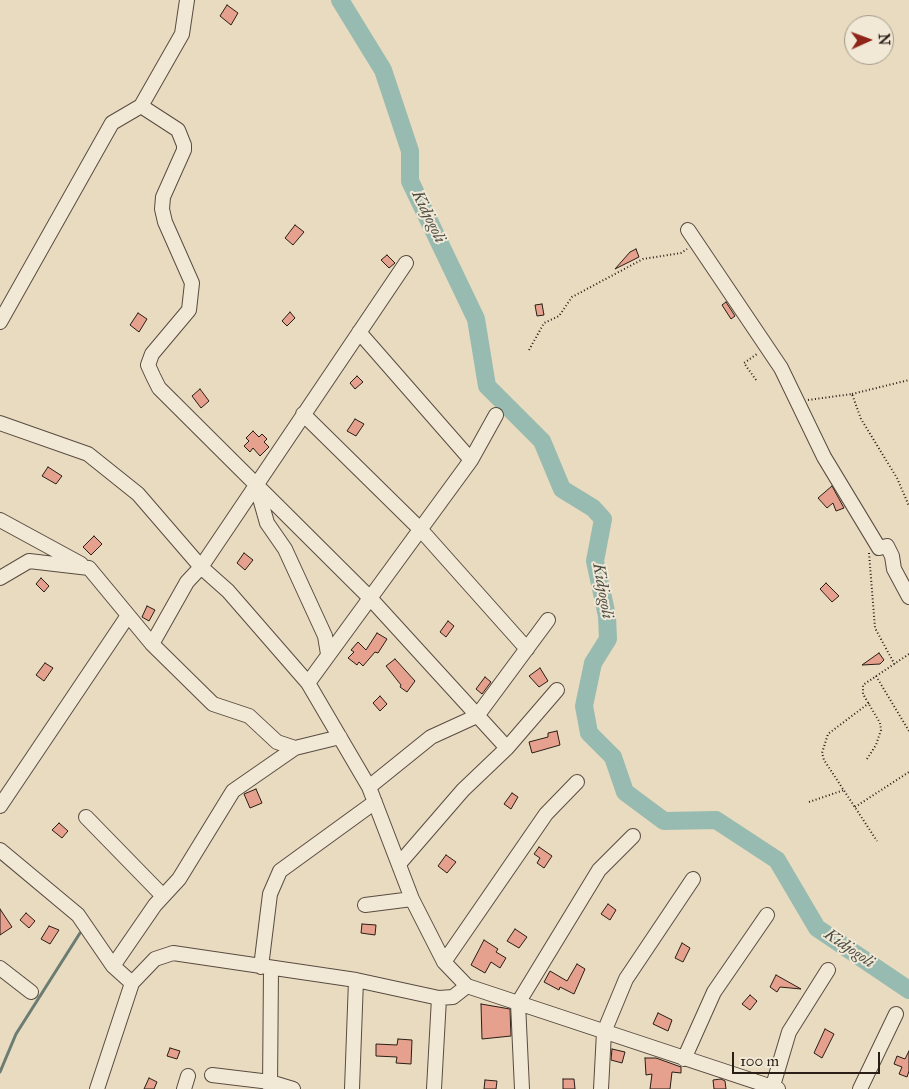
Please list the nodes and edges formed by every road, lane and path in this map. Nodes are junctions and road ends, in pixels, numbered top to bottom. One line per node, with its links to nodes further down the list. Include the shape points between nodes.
1 (187, 0): 2 (street, via 182,34)
2 (141, 106): 6 (street, via 112,123); 18 (street, via 178,130 184,145 162,197 162,209 164,222 192,283 189,310 152,354 148,365 159,388)
3 (688, 230): 4 (street)
4 (697, 242): 8 (street); 9 (path, via 681,253 643,259 572,297 559,316 544,323)
5 (406, 262): 7 (street)
6 (0, 322)
7 (359, 332): 14 (street); 17 (street)
8 (768, 346): 10 (path, via 744,362); 13 (street)
9 (529, 350)
10 (756, 380)
11 (909, 380): 12 (path)
12 (852, 394): 13 (path); 19 (path, via 861,420 897,478)
13 (798, 402): 22 (street, via 824,457)
14 (303, 414): 18 (street); 21 (street)
15 (496, 415): 17 (street)
16 (0, 423): 23 (street, via 88,454 138,494)
17 (471, 460): 21 (street)
18 (256, 484): 23 (street); 27 (street); 32 (street, via 267,523 289,558 325,636)
19 (909, 506)
20 (0, 520): 24 (street)
21 (421, 530): 27 (street); 31 (street)
22 (879, 548): 26 (street, via 887,546 894,569); 34 (path, via 869,552 875,628)
23 (201, 567): 30 (street, via 187,582); 36 (street, via 228,591)
24 (89, 568): 25 (street, via 29,561); 28 (street)
25 (0, 578)
26 (909, 597)
27 (370, 598): 32 (street); 39 (street)
28 (127, 616): 30 (street); 51 (street)
29 (548, 620): 31 (street)
30 (152, 644): 42 (street, via 214,704 249,716 277,742)
31 (527, 649): 39 (street)
32 (328, 654): 36 (street)
33 (909, 654): 34 (path)
34 (895, 664): 35 (path)
35 (876, 676): 38 (path, via 862,689); 40 (path)
36 (308, 683): 41 (street)
37 (556, 690): 43 (street)
38 (869, 703): 44 (path, via 881,730); 48 (path, via 828,734 822,747 824,760)
39 (477, 716): 43 (street); 47 (street, via 431,737)
40 (909, 731)
41 (340, 737): 42 (street); 47 (street)
42 (295, 748): 59 (street, via 233,791)
43 (507, 748): 57 (street, via 463,790)
44 (867, 759)
45 (909, 772): 52 (path)
46 (577, 782): 63 (street, via 546,814)
47 (369, 786): 49 (street)
48 (844, 790): 50 (path); 52 (path)
49 (375, 802): 57 (street); 65 (street, via 280,871 270,894)
50 (809, 802)
51 (0, 806)
52 (855, 807): 55 (path)
53 (86, 817): 59 (street)
54 (632, 836): 73 (street, via 599,870)
55 (877, 840)
56 (0, 850): 64 (street, via 78,915)
57 (399, 864): 60 (street)
58 (693, 880): 75 (street, via 626,979)
59 (164, 896): 64 (street)
60 (412, 899): 61 (street); 63 (street)
61 (365, 904)
62 (767, 915): 76 (street, via 714,992)
63 (444, 962): 70 (street)
64 (114, 966): 69 (street)
65 (266, 967): 68 (street); 69 (street, via 173,952 155,959); 78 (street)
66 (0, 968): 71 (street)
67 (828, 970): 79 (street, via 789,1032)
68 (356, 980): 72 (street); 82 (street)
69 (132, 983): 80 (street)
70 (467, 986): 72 (street, via 453,997); 73 (street)
71 (32, 992)
72 (439, 998): 83 (street)
73 (518, 1003): 75 (street); 84 (street)
74 (896, 1014): 86 (street)
75 (604, 1032): 76 (street); 85 (street)
76 (684, 1059): 79 (street)
77 (212, 1076): 78 (street)
78 (270, 1086): 81 (street)
79 (774, 1088)
80 (97, 1089)
81 (293, 1089)
82 (352, 1089)
83 (434, 1089)
84 (522, 1089)
85 (602, 1089)
86 (860, 1089)

